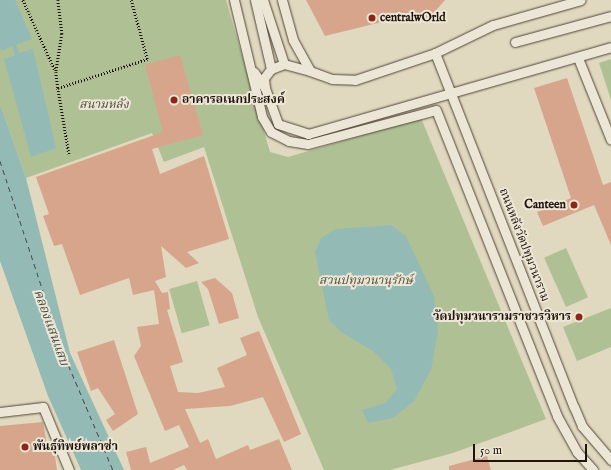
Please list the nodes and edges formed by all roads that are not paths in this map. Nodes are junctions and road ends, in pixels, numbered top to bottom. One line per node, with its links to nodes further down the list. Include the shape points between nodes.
1 (234, 0): 14 (lane)
2 (255, 0): 12 (lane)
3 (263, 0): 11 (lane, via 278,53)
4 (282, 0): 13 (lane, via 293,40)
5 (581, 0): 9 (lane, via 493,25)
6 (611, 16): 7 (lane)
7 (515, 42)
8 (611, 47): 10 (lane)
9 (436, 53): 13 (lane, via 355,80 332,79); 16 (lane, ถนนหลังวัดปทุมวนาราม)
10 (578, 58): 16 (lane); 17 (lane)
11 (284, 64): 12 (lane); 13 (lane)
12 (271, 69): 15 (lane, via 264,78)
13 (310, 71)
14 (254, 72): 15 (lane); 21 (lane, via 262,117 271,132 289,142 308,144 436,110 557,416 577,452)
15 (265, 88): 16 (lane, via 278,124 308,134)
16 (452, 94): 19 (lane, ถนนหลังวัดปทุมวนาราม, via 582,426)
17 (611, 140)
18 (0, 412): 20 (lane, via 43,407)
19 (611, 460)
20 (69, 470)
21 (593, 470)

